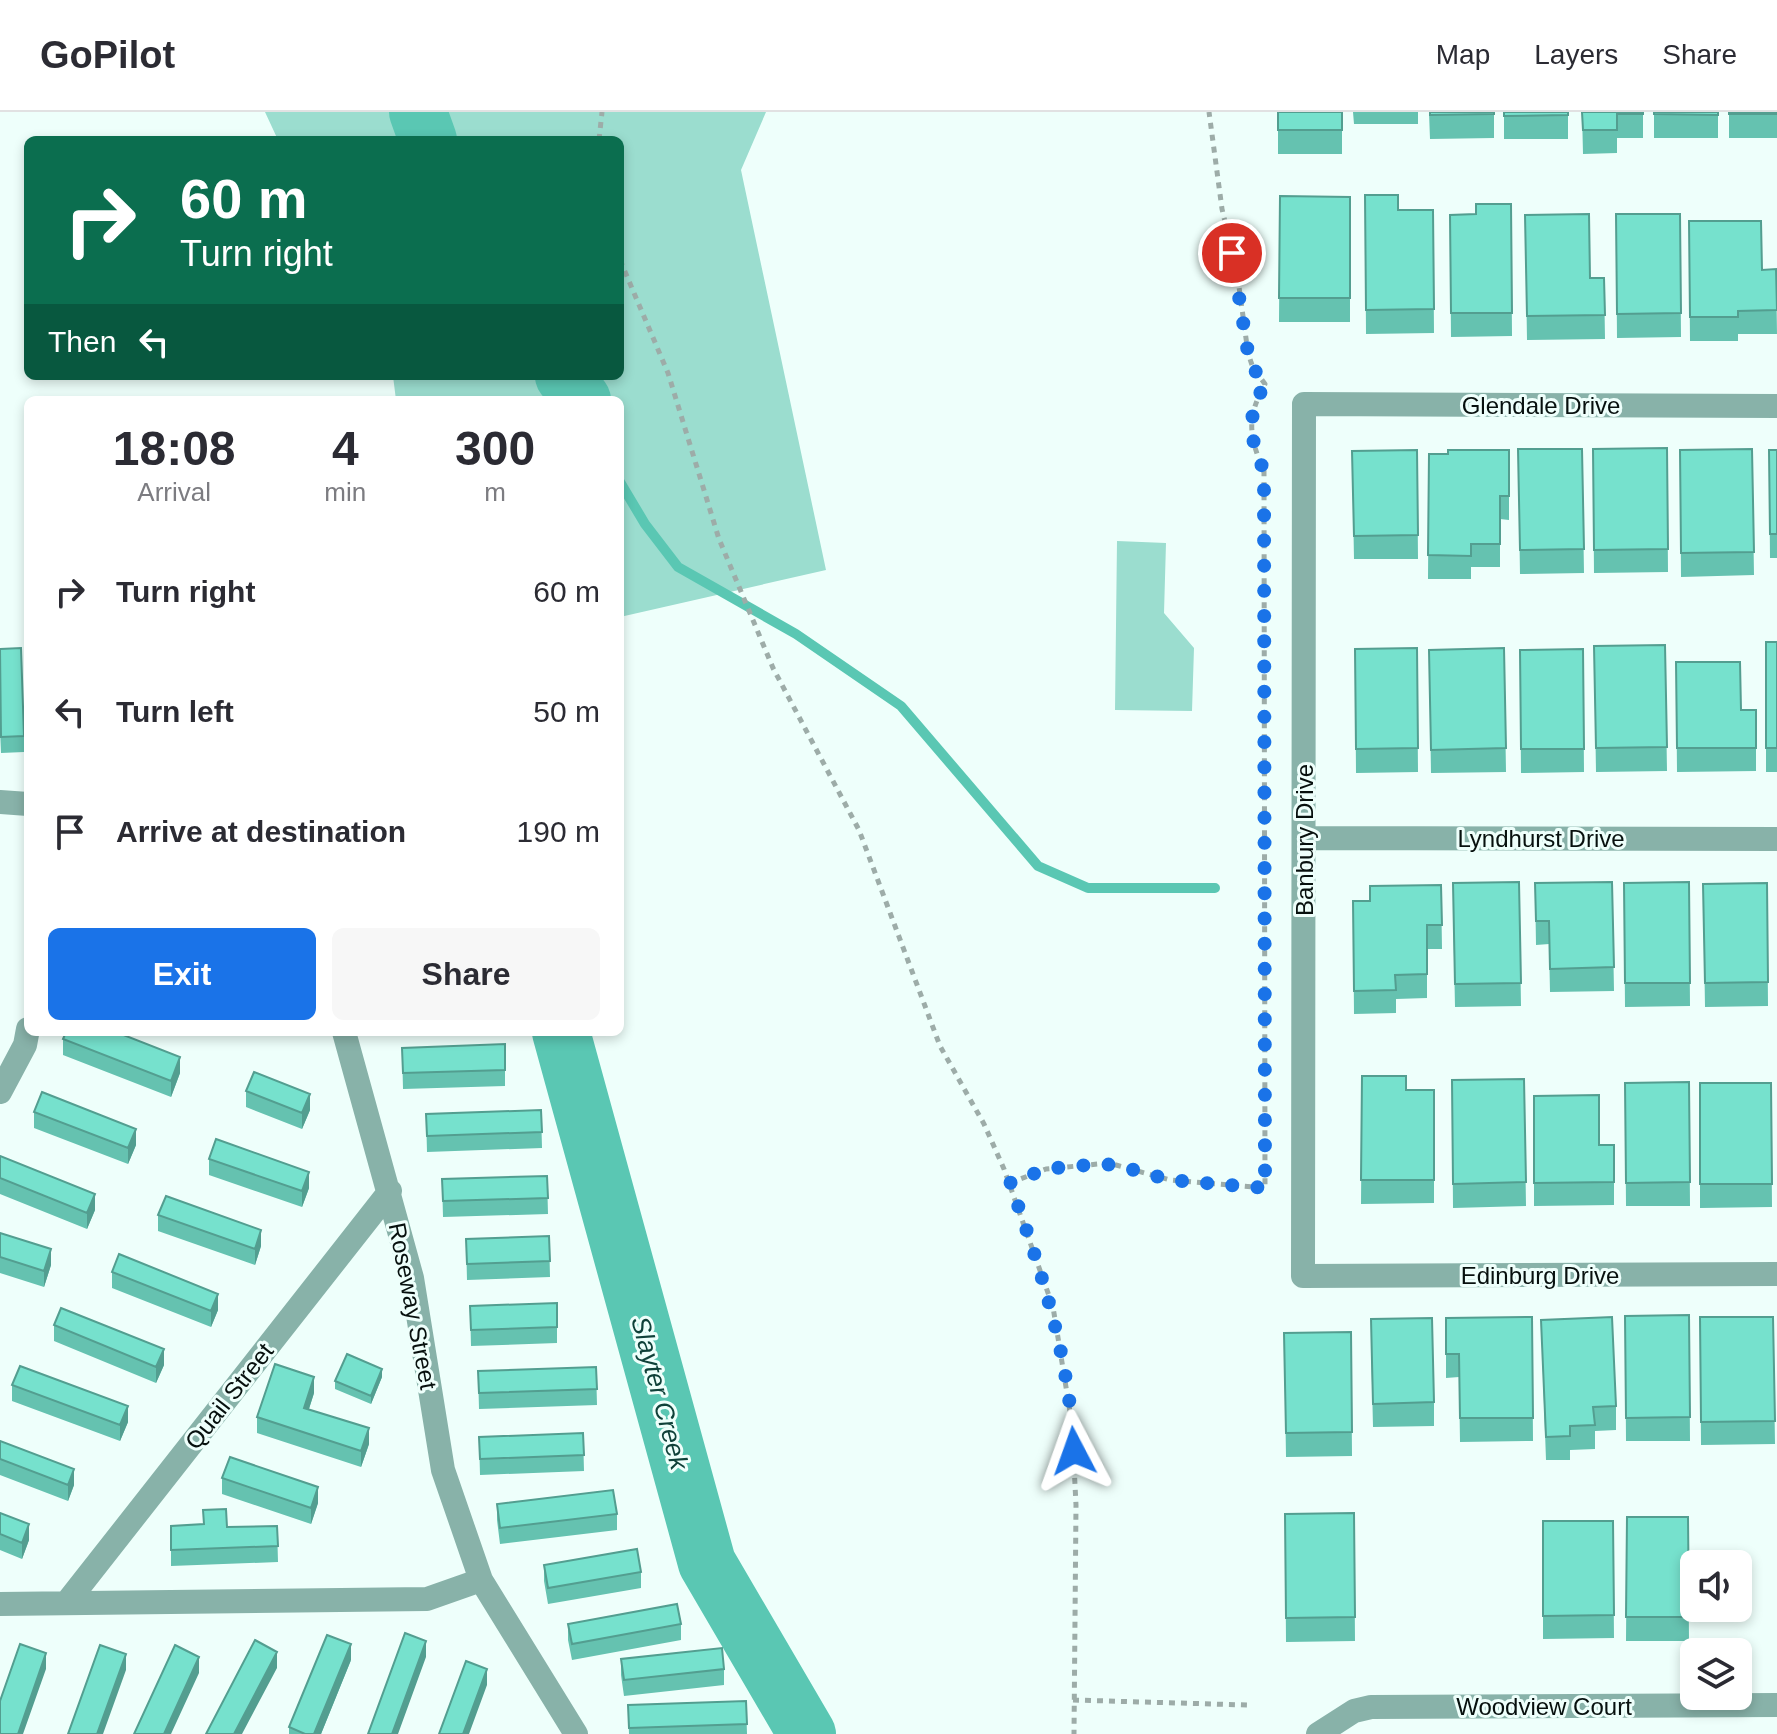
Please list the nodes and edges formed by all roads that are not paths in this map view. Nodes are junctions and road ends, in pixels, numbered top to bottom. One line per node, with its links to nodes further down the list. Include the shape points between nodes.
1 (1304, 404): 2 (street, Glendale Drive); 5 (street, Banbury Drive)
2 (1777, 406)
3 (0, 802): 4 (street)
4 (24, 804)
5 (1304, 838): 6 (street, Lyndhurst Drive); 12 (street, Banbury Drive)
6 (1777, 839)
7 (27, 1036): 9 (street)
8 (345, 1036): 10 (street, Roseway Street)
9 (0, 1092)
10 (390, 1191): 13 (street, Roseway Street, via 412,1278 443,1470); 14 (street, Quail Street)
11 (1777, 1274): 12 (street, Edinburg Drive)
12 (1303, 1276)
13 (481, 1580): 14 (street, via 427,1599); 17 (street, Roseway Street)
14 (68, 1601): 15 (street)
15 (0, 1604)
16 (1777, 1705): 18 (street, Woodview Court, via 1371,1707 1354,1711)
17 (576, 1734)
18 (1318, 1734)

